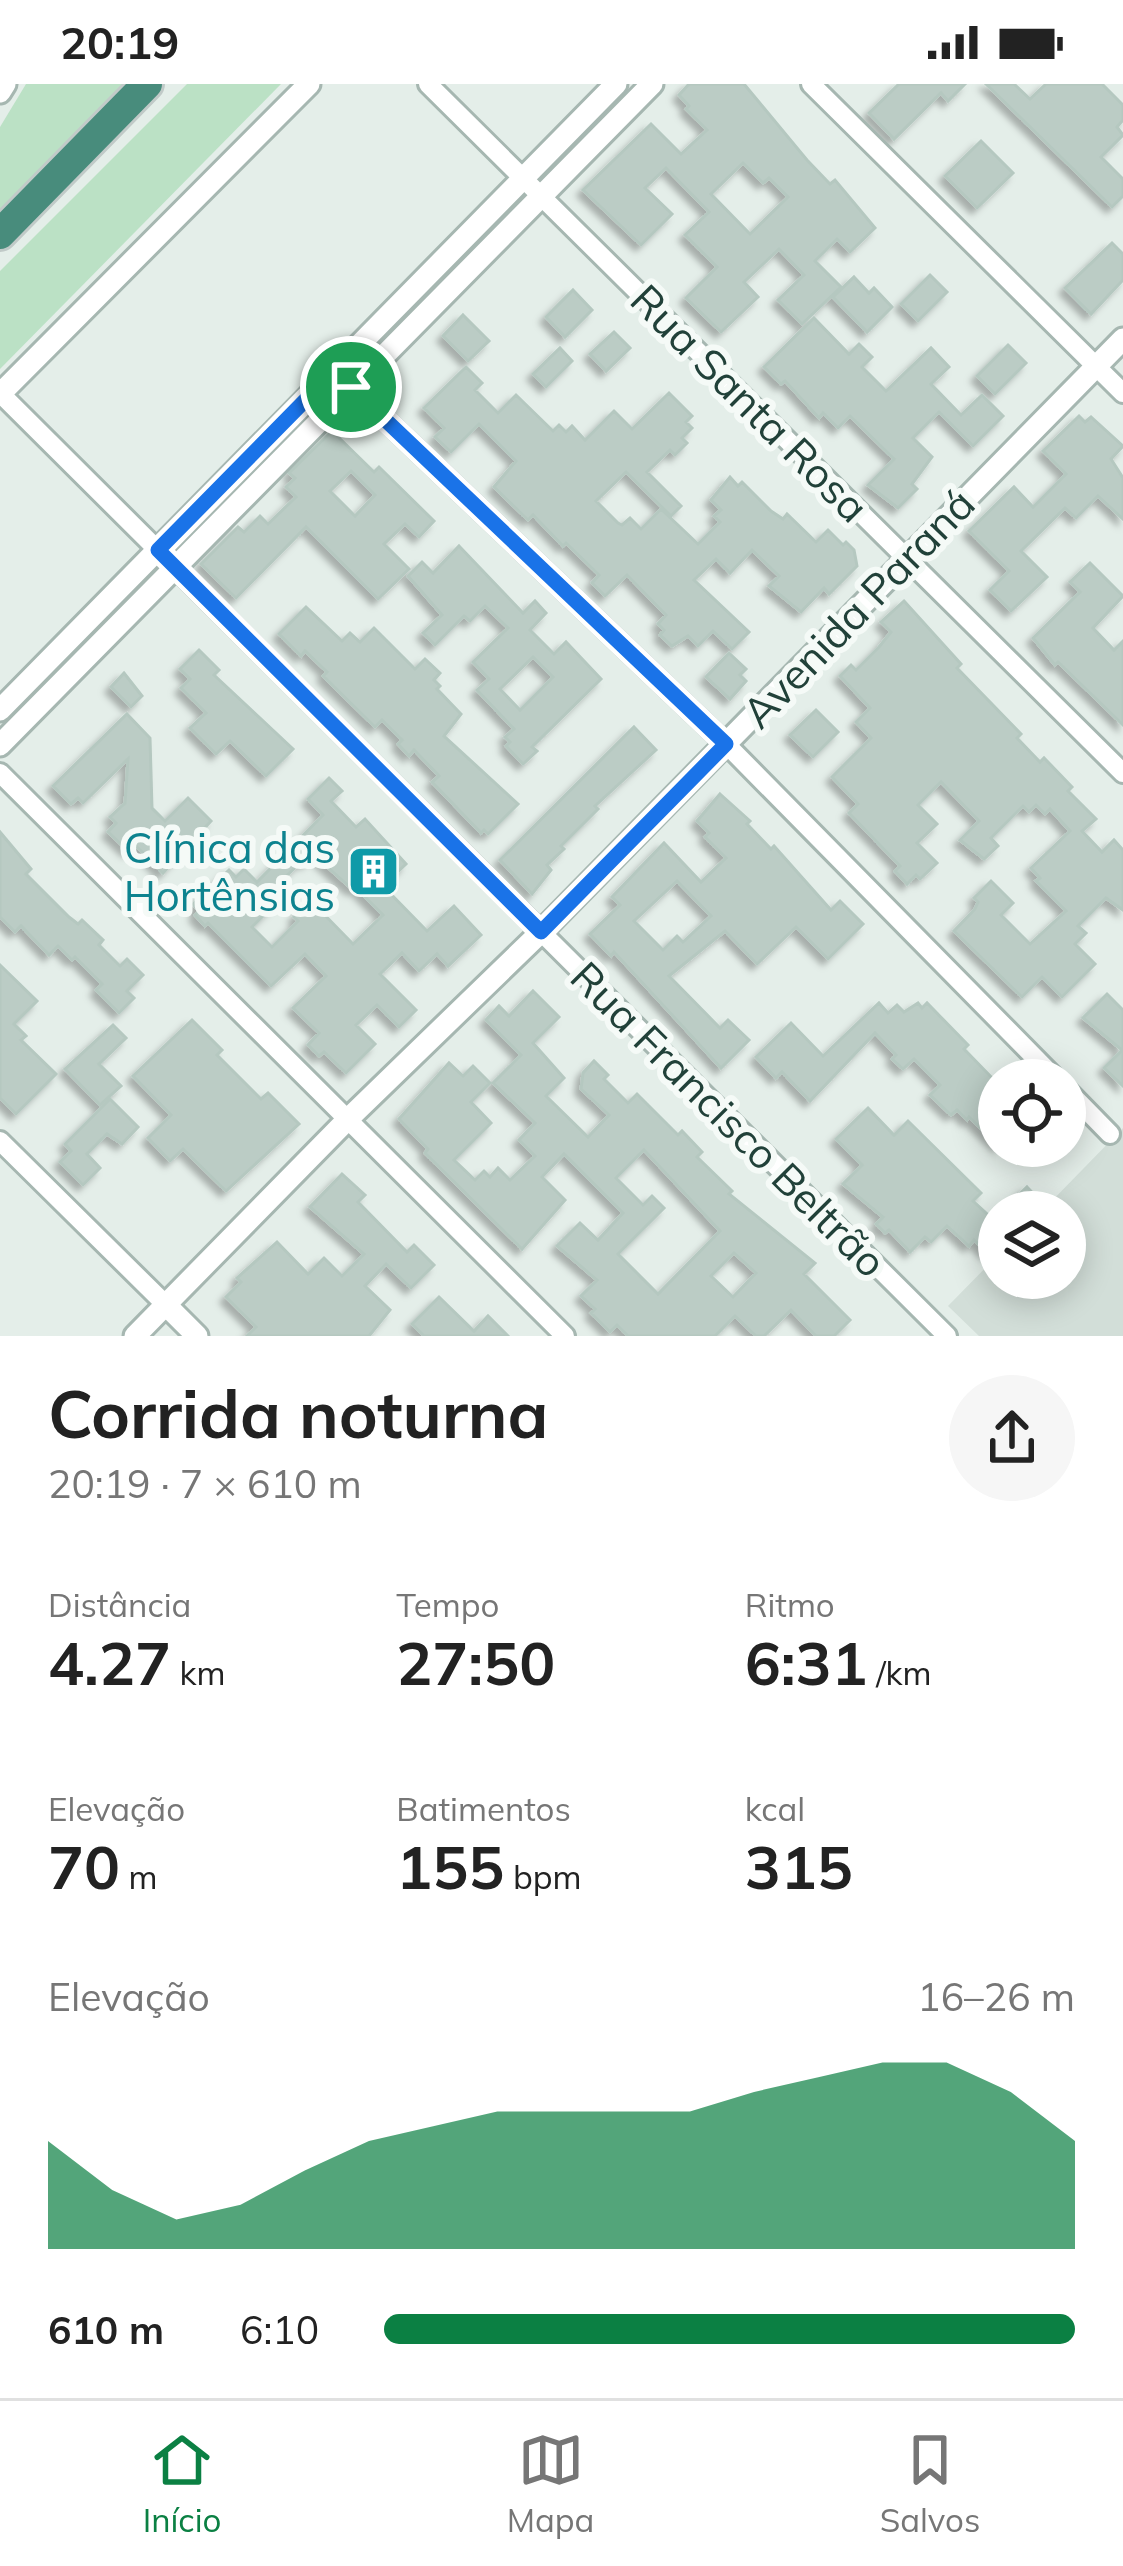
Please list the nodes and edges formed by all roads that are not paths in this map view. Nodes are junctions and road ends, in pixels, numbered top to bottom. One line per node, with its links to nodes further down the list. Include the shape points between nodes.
1 (5, 84): 8 (street)
2 (147, 84): 11 (highway)
3 (309, 84): 16 (street)
4 (428, 84): 9 (street, Rua Santa Rosa)
5 (616, 84): 9 (street)
6 (652, 84): 10 (street)
7 (811, 84): 13 (street)
8 (0, 92)
9 (524, 178): 10 (street, Rua Santa Rosa); 14 (street)
10 (541, 196): 14 (street); 18 (street, Rua Santa Rosa)
11 (0, 234)
12 (1123, 339): 13 (street, Avenida Paraná)
13 (1096, 366): 15 (street); 18 (street, Avenida Paraná)
14 (342, 379): 17 (street); 19 (street); 21 (street)
15 (1123, 393)
16 (0, 394): 17 (street, Rua Francisco Beltrão)
17 (158, 550): 19 (street, Rua Francisco Beltrão); 20 (street)
18 (906, 558): 21 (street, Avenida Paraná); 24 (street, Rua Santa Rosa)
19 (175, 566): 22 (street); 25 (street, Rua Francisco Beltrão)
20 (0, 710)
21 (726, 744): 25 (street, Avenida Paraná); 26 (street)
22 (0, 745)
23 (0, 773): 28 (street)
24 (1123, 773)
25 (541, 932): 28 (street, Avenida Paraná); 35 (street, Rua Francisco Beltrão)
26 (1036, 1059)
27 (1086, 1110): 29 (street)
28 (346, 1121): 31 (street, Avenida Paraná); 34 (street)
29 (1109, 1134)
30 (0, 1141): 31 (street)
31 (166, 1305): 32 (street, Avenida Paraná); 33 (street)
32 (135, 1336)
33 (197, 1336)
34 (565, 1336)
35 (947, 1336)

